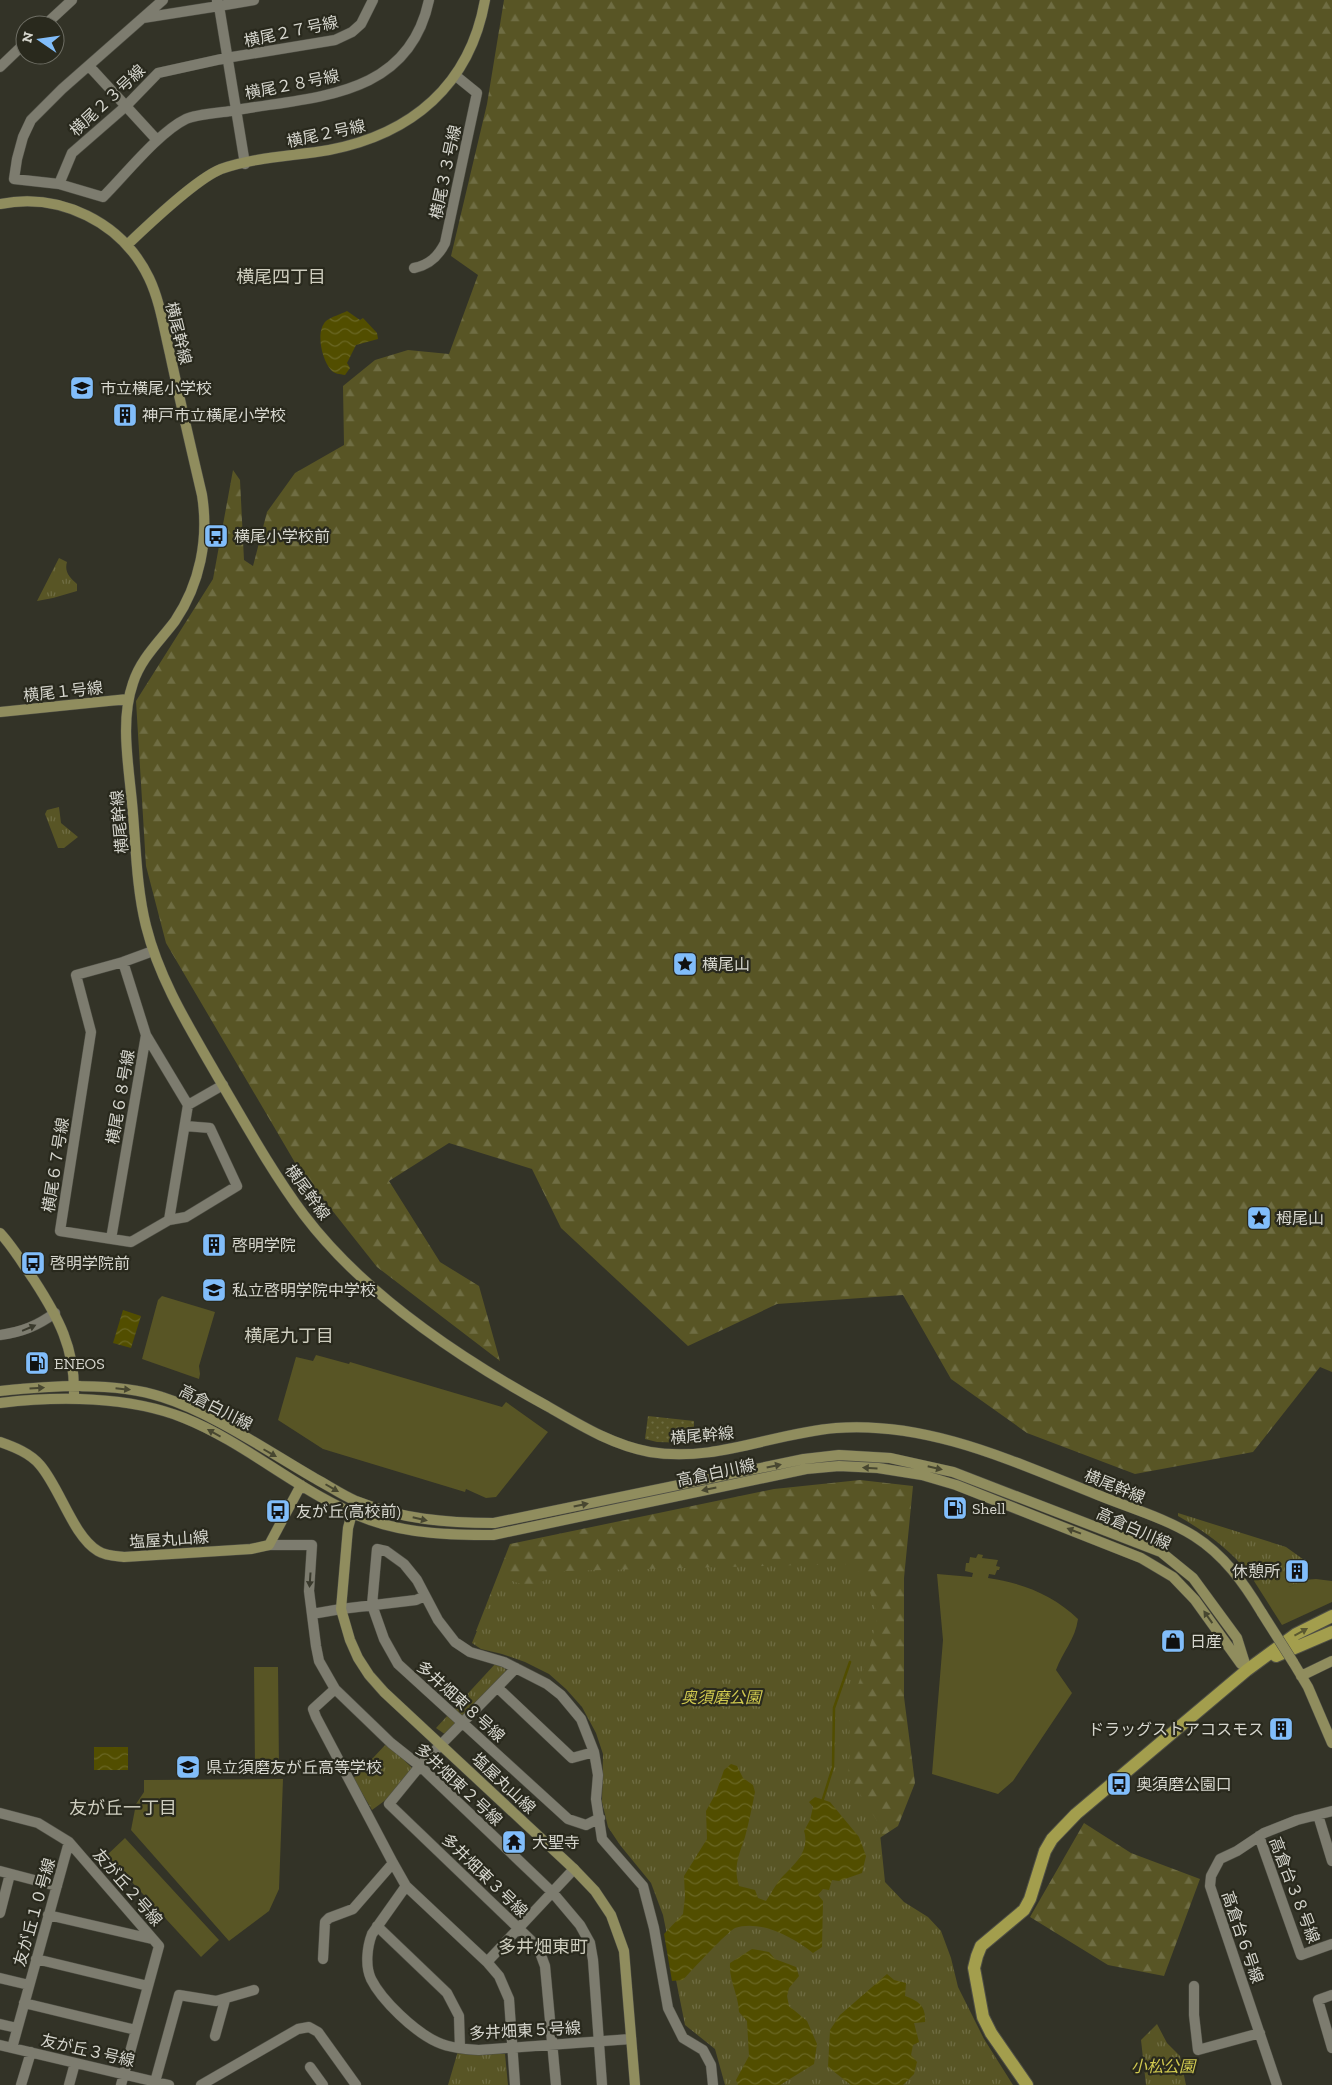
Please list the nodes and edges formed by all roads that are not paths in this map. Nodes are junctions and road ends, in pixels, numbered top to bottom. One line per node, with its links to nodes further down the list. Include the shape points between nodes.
1 (72, 0): 8 (street)
2 (163, 0): 9 (street)
3 (254, 0): 7 (street)
4 (373, 0): 11 (street, 横尾２７号線, via 361,24 335,40)
5 (429, 0): 16 (street, 横尾２８号線, via 422,26 414,40 400,57 370,82 320,97)
6 (485, 0): 14 (street, 横尾２号線, via 476,34)
7 (218, 3): 9 (street); 11 (street)
8 (56, 15)
9 (143, 18): 12 (street)
10 (15, 53): 13 (street)
11 (226, 58): 15 (street, 横尾２３号線, via 158,73); 16 (street)
12 (89, 66): 15 (street); 19 (street, via 31,120 17,159 14,179)
13 (0, 67)
14 (456, 76): 18 (street, 横尾２号線, via 404,124 378,136 330,150); 22 (street, 横尾３３号線, via 477,93 445,243 438,256 425,266)
15 (126, 106): 17 (street); 19 (street, 横尾２３号線, via 72,153)
16 (235, 110): 17 (street, 横尾２８号線, via 186,119); 18 (street)
17 (157, 140): 19 (street, 横尾２８号線, via 103,197)
18 (245, 164): 21 (street, 横尾２号線, via 221,169 208,176)
19 (59, 184)
20 (0, 204): 21 (street, 横尾幹線, via 43,202 82,212 101,223)
21 (127, 246): 23 (street, 横尾幹線, via 148,276 156,298 202,495 205,521 202,557 192,589 174,622 139,667)
22 (414, 268)
23 (128, 699): 24 (street, 横尾１号線); 25 (street, 横尾幹線, via 127,739 139,886)
24 (0, 712)
25 (153, 951): 26 (street, 横尾６７号線); 28 (street, 横尾幹線, via 173,1000)
26 (123, 962): 27 (street, 横尾６８号線); 33 (street, 横尾６７号線, via 76,975 91,1032 60,1231)
27 (146, 1034): 29 (street); 33 (street, 横尾６８号線)
28 (223, 1085): 29 (street); 54 (street, 横尾幹線, bridge, via 282,1183 340,1257 403,1313 498,1380 589,1430 633,1448 683,1455 834,1428 904,1430 948,1439 1071,1484 1171,1524 1194,1537 1220,1556 1242,1582)
29 (188, 1105): 30 (street)
30 (185, 1126): 31 (street); 31 (street, 横尾６７号線, via 210,1128 236,1186 186,1217)
31 (169, 1220): 33 (street, 横尾６７号線, via 131,1242)
32 (0, 1233): 34 (street)
33 (111, 1239)
34 (55, 1313): 35 (street, one-way to 34, via 26,1331); 36 (street, via 70,1353)
35 (0, 1335)
36 (74, 1388): 37 (street, one-way to 36); 38 (street); 42 (street, 高倉白川線, one-way to 42, via 122,1388 148,1393 198,1411)
37 (0, 1391)
38 (74, 1400): 39 (street); 41 (street, 高倉白川線, one-way to 38, via 240,1447 184,1418 119,1402)
39 (0, 1404)
40 (0, 1442): 44 (street, 塩屋丸山線, via 24,1452 39,1464 84,1537 92,1547 105,1554 124,1557)
41 (301, 1485): 43 (street); 44 (street)
42 (356, 1501): 43 (street, 塩屋丸山線); 53 (street, 高倉白川線, one-way to 53, via 423,1520 494,1523 804,1460 839,1455 890,1458 953,1472 1161,1552 1193,1578 1237,1638)
43 (351, 1512): 47 (street, 塩屋丸山線); 53 (street, 高倉白川線, one-way to 43, via 1195,1600 1173,1577 1141,1558 956,1485 922,1475 878,1468 806,1468 493,1535 421,1532)
44 (269, 1546): 48 (street, 多井畑東２号線, one-way to 48, via 312,1545 309,1591)
45 (425, 1596): 46 (street); 46 (street, 多井畑東８号線, via 404,1564 386,1551 377,1549); 52 (street, via 455,1642 478,1655)
46 (372, 1605): 47 (street); 57 (street, 多井畑東８号線, via 384,1639 398,1664)
47 (341, 1608): 48 (street); 59 (street, 塩屋丸山線, via 350,1640 369,1675)
48 (312, 1614): 56 (street, 多井畑東２号線, via 319,1661)
49 (1332, 1616): 53 (main road, one-way to 49, via 1296,1634)
50 (1332, 1632): 53 (main road)
51 (1332, 1661): 54 (street)
52 (516, 1668): 55 (street, 多井畑東３号線); 60 (street, via 561,1695 581,1719)
53 (1247, 1670): 123 (main road, via 1069,1820 1052,1839 1024,1910 982,1946 974,1968 983,2017)
54 (1300, 1676): 58 (street, 横尾幹線)
55 (498, 1688): 57 (street, 多井畑東３号線); 60 (street, via 572,1758)
56 (335, 1689): 61 (street, 多井畑東２号線); 69 (street, via 313,1709)
57 (464, 1723): 59 (street, 多井畑東３号線); 65 (street, 多井畑東８号線, via 568,1819 586,1825)
58 (1332, 1743)
59 (442, 1746): 61 (street, 多井畑東３号線); 70 (street, 塩屋丸山線)
60 (594, 1752): 65 (street)
61 (420, 1766): 74 (street, 多井畑東２号線); 78 (street, 多井畑東３号線, via 389,1804)
62 (1332, 1811): 64 (street, 高倉台６号線)
63 (0, 1814): 67 (street, 友が丘２号線, via 38,1823)
64 (1318, 1815): 66 (street, 高倉台６号線); 68 (street)
65 (600, 1818): 122 (street, via 602,1839 643,1886 668,2008 683,2038 703,2050 711,2065)
66 (1259, 1836): 80 (street, 高倉台３８号線, via 1301,1955); 95 (street, 高倉台６号線, via 1220,1859 1211,1876 1210,1886)
67 (69, 1842): 72 (street, 友が丘１０号線); 79 (street, 友が丘２号線)
68 (1332, 1861)
69 (393, 1863): 73 (street); 82 (street, via 353,1909 325,1922)
70 (574, 1869): 74 (street); 97 (street, 塩屋丸山線, via 603,1902 619,1933 625,1960)
71 (5, 1873): 72 (street); 75 (street)
72 (57, 1886): 76 (street, 友が丘１０号線)
73 (406, 1886): 77 (street, 多井畑東５号線); 83 (street)
74 (553, 1893): 78 (street); 98 (street, 多井畑東２号線, via 580,1925 590,1943)
75 (0, 1913)
76 (48, 1915): 79 (street); 81 (street, 友が丘１０号線)
77 (377, 1926): 102 (street, via 447,1993 459,2016); 102 (street, 多井畑東５号線, via 368,1943 371,1978 384,1997 420,2032 438,2042)
78 (519, 1928): 83 (street); 99 (street, 多井畑東３号線, via 538,1947 545,1966)
79 (152, 1939): 86 (street, 友が丘２号線, via 159,1946)
80 (1332, 1944)
81 (36, 1958): 85 (street, 友が丘１０号線); 86 (street)
82 (323, 1959)
83 (487, 1962): 103 (street, via 499,1976 509,1999)
84 (0, 1978): 85 (street)
85 (29, 1985): 91 (street, 友が丘１０号線)
86 (148, 1986): 94 (street, 友が丘２号線)
87 (1194, 1986): 95 (street, via 1198,2050)
88 (254, 1990): 90 (street)
89 (1332, 1996): 104 (street, via 1318,2000)
90 (225, 2000): 96 (street); 110 (street, via 206,2001 179,1995)
91 (24, 2003): 93 (street, 友が丘１０号線); 94 (street)
92 (0, 2024): 93 (street)
93 (17, 2028): 101 (street, 友が丘１０号線)
94 (136, 2030): 108 (street, 友が丘２号線)
95 (1260, 2033): 124 (street, 高倉台６号線)
96 (215, 2036)
97 (631, 2039): 98 (street, 多井畑東５号線); 121 (street, 塩屋丸山線)
98 (599, 2041): 99 (street, 多井畑東５号線); 120 (street, 多井畑東２号線)
99 (553, 2044): 103 (street, 多井畑東５号線); 119 (street, 多井畑東３号線)
100 (0, 2045): 101 (street, 友が丘３号線)
101 (12, 2048): 105 (street, 友が丘３号線)
102 (460, 2048): 103 (street, 多井畑東５号線)
103 (512, 2048): 118 (street)
104 (1332, 2048)
105 (31, 2052): 106 (street, 友が丘３号線); 112 (street)
106 (75, 2063): 108 (street, 友が丘３号線); 113 (street)
107 (310, 2067): 111 (street)
108 (124, 2074): 110 (street, 友が丘３号線); 114 (street, 友が丘２号線)
109 (218, 2080): 116 (street); 117 (street, via 306,2027 318,2032)
110 (155, 2082): 115 (street, 友が丘３号線)
111 (320, 2084)
112 (22, 2085)
113 (69, 2085)
114 (121, 2085)
115 (169, 2085)
116 (201, 2085)
117 (356, 2085)
118 (515, 2085)
119 (556, 2085)
120 (602, 2085)
121 (635, 2085)
122 (713, 2085)
123 (1027, 2085)
124 (1277, 2085)

